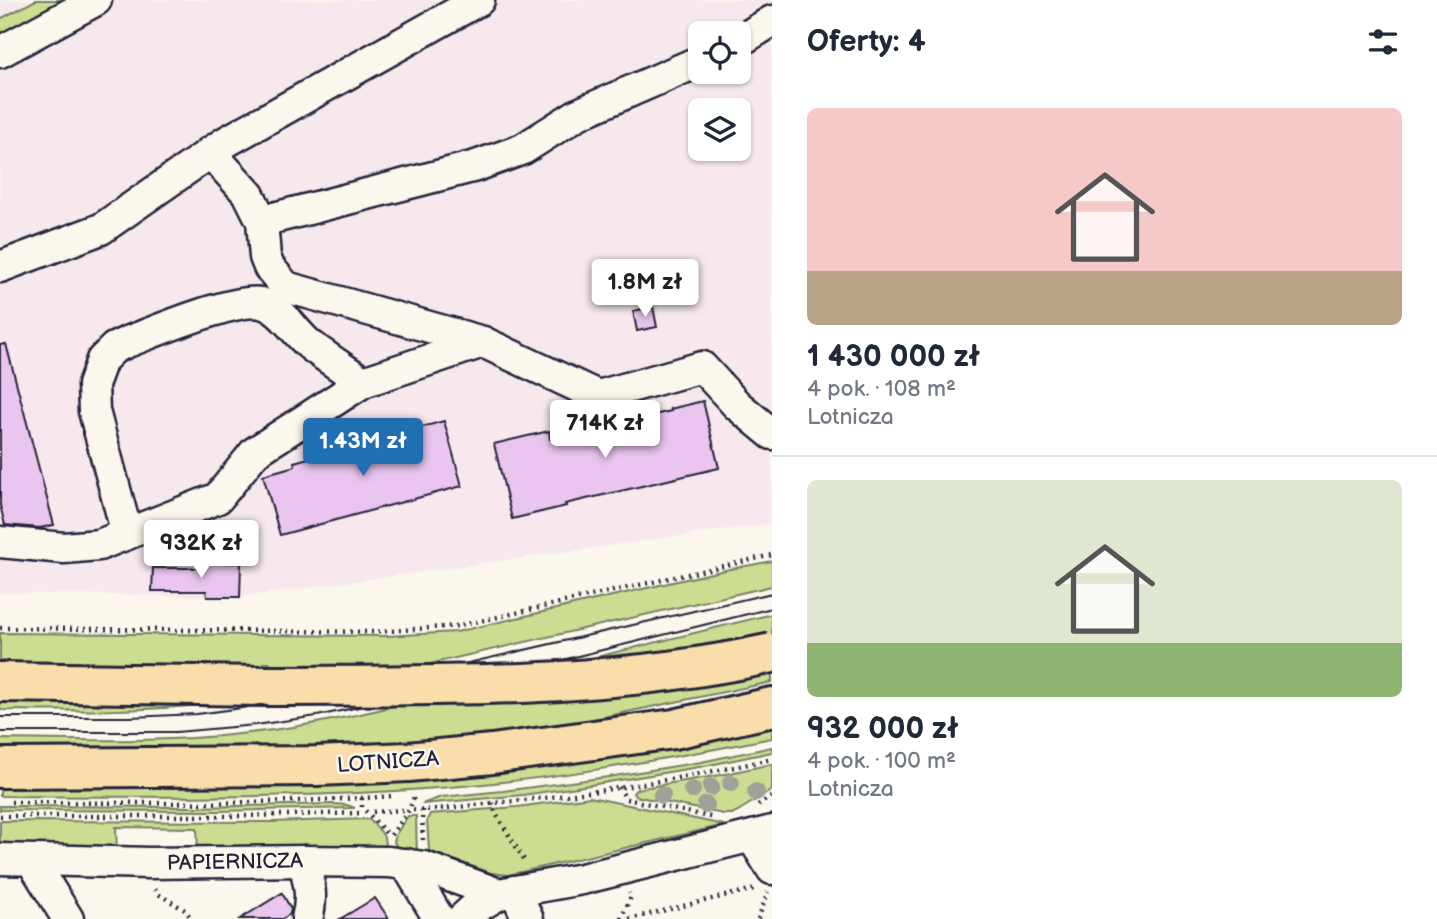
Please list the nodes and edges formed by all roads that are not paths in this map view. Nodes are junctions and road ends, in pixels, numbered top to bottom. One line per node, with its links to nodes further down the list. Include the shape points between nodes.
1 (96, 0): 5 (street)
2 (479, 0): 7 (street)
3 (772, 20): 4 (street)
4 (751, 34)
5 (0, 52)
6 (688, 66): 8 (street, via 578,114 523,149 476,166)
7 (210, 152): 8 (street, via 249,195); 9 (street, via 101,229)
8 (262, 222): 10 (street, via 265,257 286,286)
9 (0, 267)
10 (482, 342): 11 (street); 12 (street, via 598,396 702,367)
11 (363, 382): 13 (street, via 255,452 218,498); 13 (street, via 261,303 215,311 114,348 102,360 93,385 94,411)
12 (772, 434)
13 (127, 534): 14 (street, via 99,545 64,548)
14 (0, 542)
15 (772, 653): 16 (main road, bridge, via 657,672 538,683 268,686)
16 (0, 682)
17 (772, 707): 18 (main road, LOTNICZA, via 674,729 408,762)
18 (0, 768)
19 (758, 826): 24 (street); 25 (street, via 582,879)
20 (402, 854): 23 (street, PAPIERNICZA); 25 (street, PAPIERNICZA, via 424,867); 28 (street)
21 (0, 859): 22 (street, PAPIERNICZA)
22 (32, 860): 23 (street, PAPIERNICZA); 27 (street)
23 (304, 861): 26 (street)
24 (772, 869)
25 (514, 884): 29 (street); 30 (street)
26 (311, 915)
27 (68, 919)
28 (439, 919)
29 (462, 919)
30 (528, 919)

